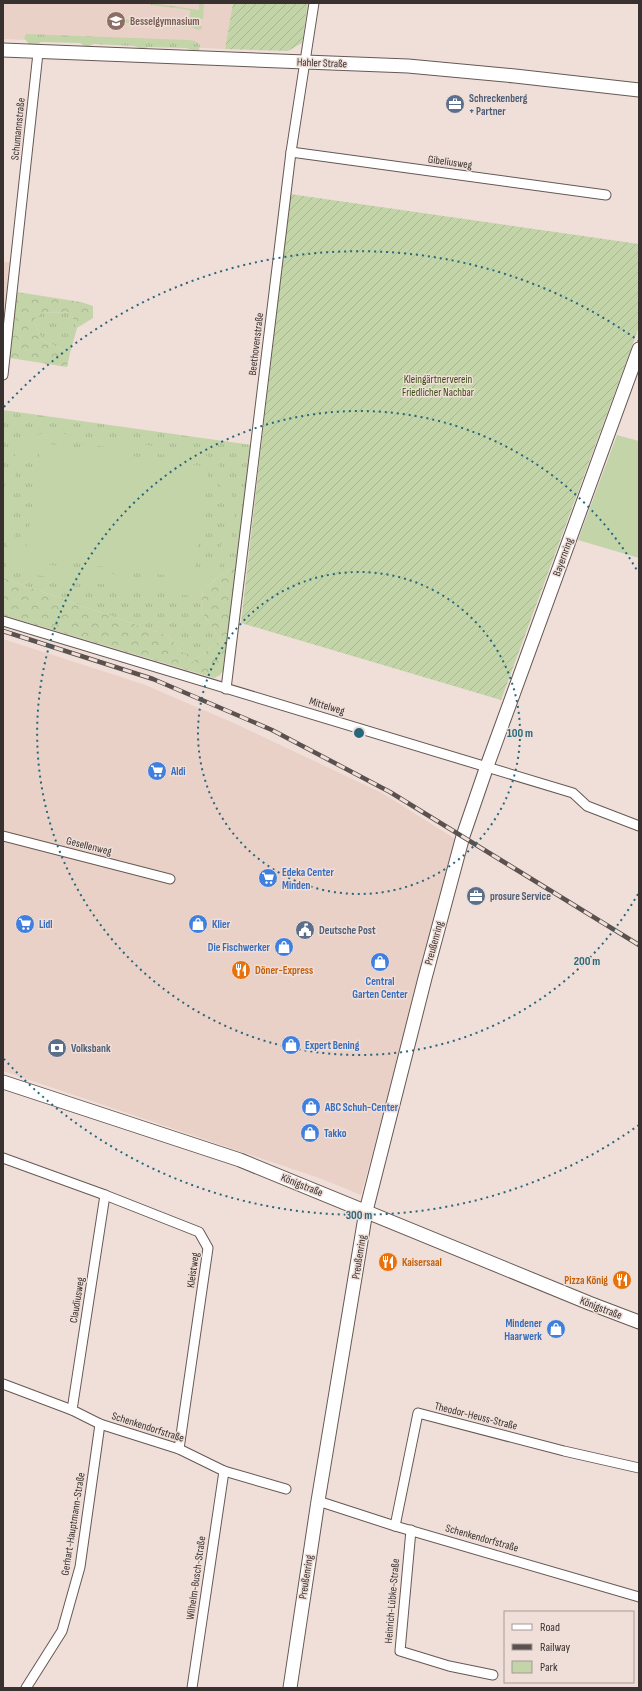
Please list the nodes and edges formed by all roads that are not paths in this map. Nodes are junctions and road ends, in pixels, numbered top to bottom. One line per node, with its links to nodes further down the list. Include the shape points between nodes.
1 (314, 3): 4 (street, Beethovenstraße)
2 (3, 50): 3 (street, Hahler Straße)
3 (38, 53): 4 (street, Hahler Straße); 9 (street, Schumannstraße)
4 (305, 62): 5 (street, Hahler Straße, via 408,66); 6 (street, Beethovenstraße)
5 (639, 90)
6 (291, 152): 7 (street, Gibeliusweg); 11 (street, Beethovenstraße)
7 (606, 195)
8 (639, 349): 12 (street, Bayernring)
9 (3, 374)
10 (3, 621): 11 (street, Mittelweg)
11 (226, 689): 12 (street, Mittelweg)
12 (487, 766): 13 (street, Mittelweg, via 573,793 586,806); 19 (street, Preußenring, via 463,836)
13 (639, 826)
14 (3, 836): 15 (street, Gesellenweg)
15 (170, 879)
16 (3, 1082): 19 (street, Königstraße, via 240,1160)
17 (3, 1158): 18 (street, Kleistweg)
18 (105, 1195): 22 (street, Claudiusweg); 24 (street, Kleistweg, via 199,1232 208,1248)
19 (366, 1211): 20 (street, Königstraße); 28 (street, Preußenring)
20 (639, 1322)
21 (3, 1384): 22 (street, Schenkendorfstraße)
22 (72, 1410): 23 (street, Schenkendorfstraße)
23 (100, 1424): 24 (street, Schenkendorfstraße); 33 (street, Gerhart-Hauptmann-Straße, via 80,1567 62,1631)
24 (179, 1449): 26 (street, Schenkendorfstraße)
25 (639, 1468): 29 (street, Theodor-Heuss-Straße, via 418,1413)
26 (224, 1471): 27 (street, Schenkendorfstraße); 34 (street, Wilhelm-Busch-Straße)
27 (286, 1489)
28 (318, 1501): 29 (street, Schenkendorfstraße); 35 (street, Preußenring)
29 (395, 1526): 30 (street, Schenkendorfstraße)
30 (411, 1530): 31 (street, Schenkendorfstraße); 32 (street, Heinrich-Lübke-Straße, via 400,1651 449,1666)
31 (639, 1597)
32 (493, 1675)
33 (26, 1688)
34 (192, 1688)
35 (290, 1688)

